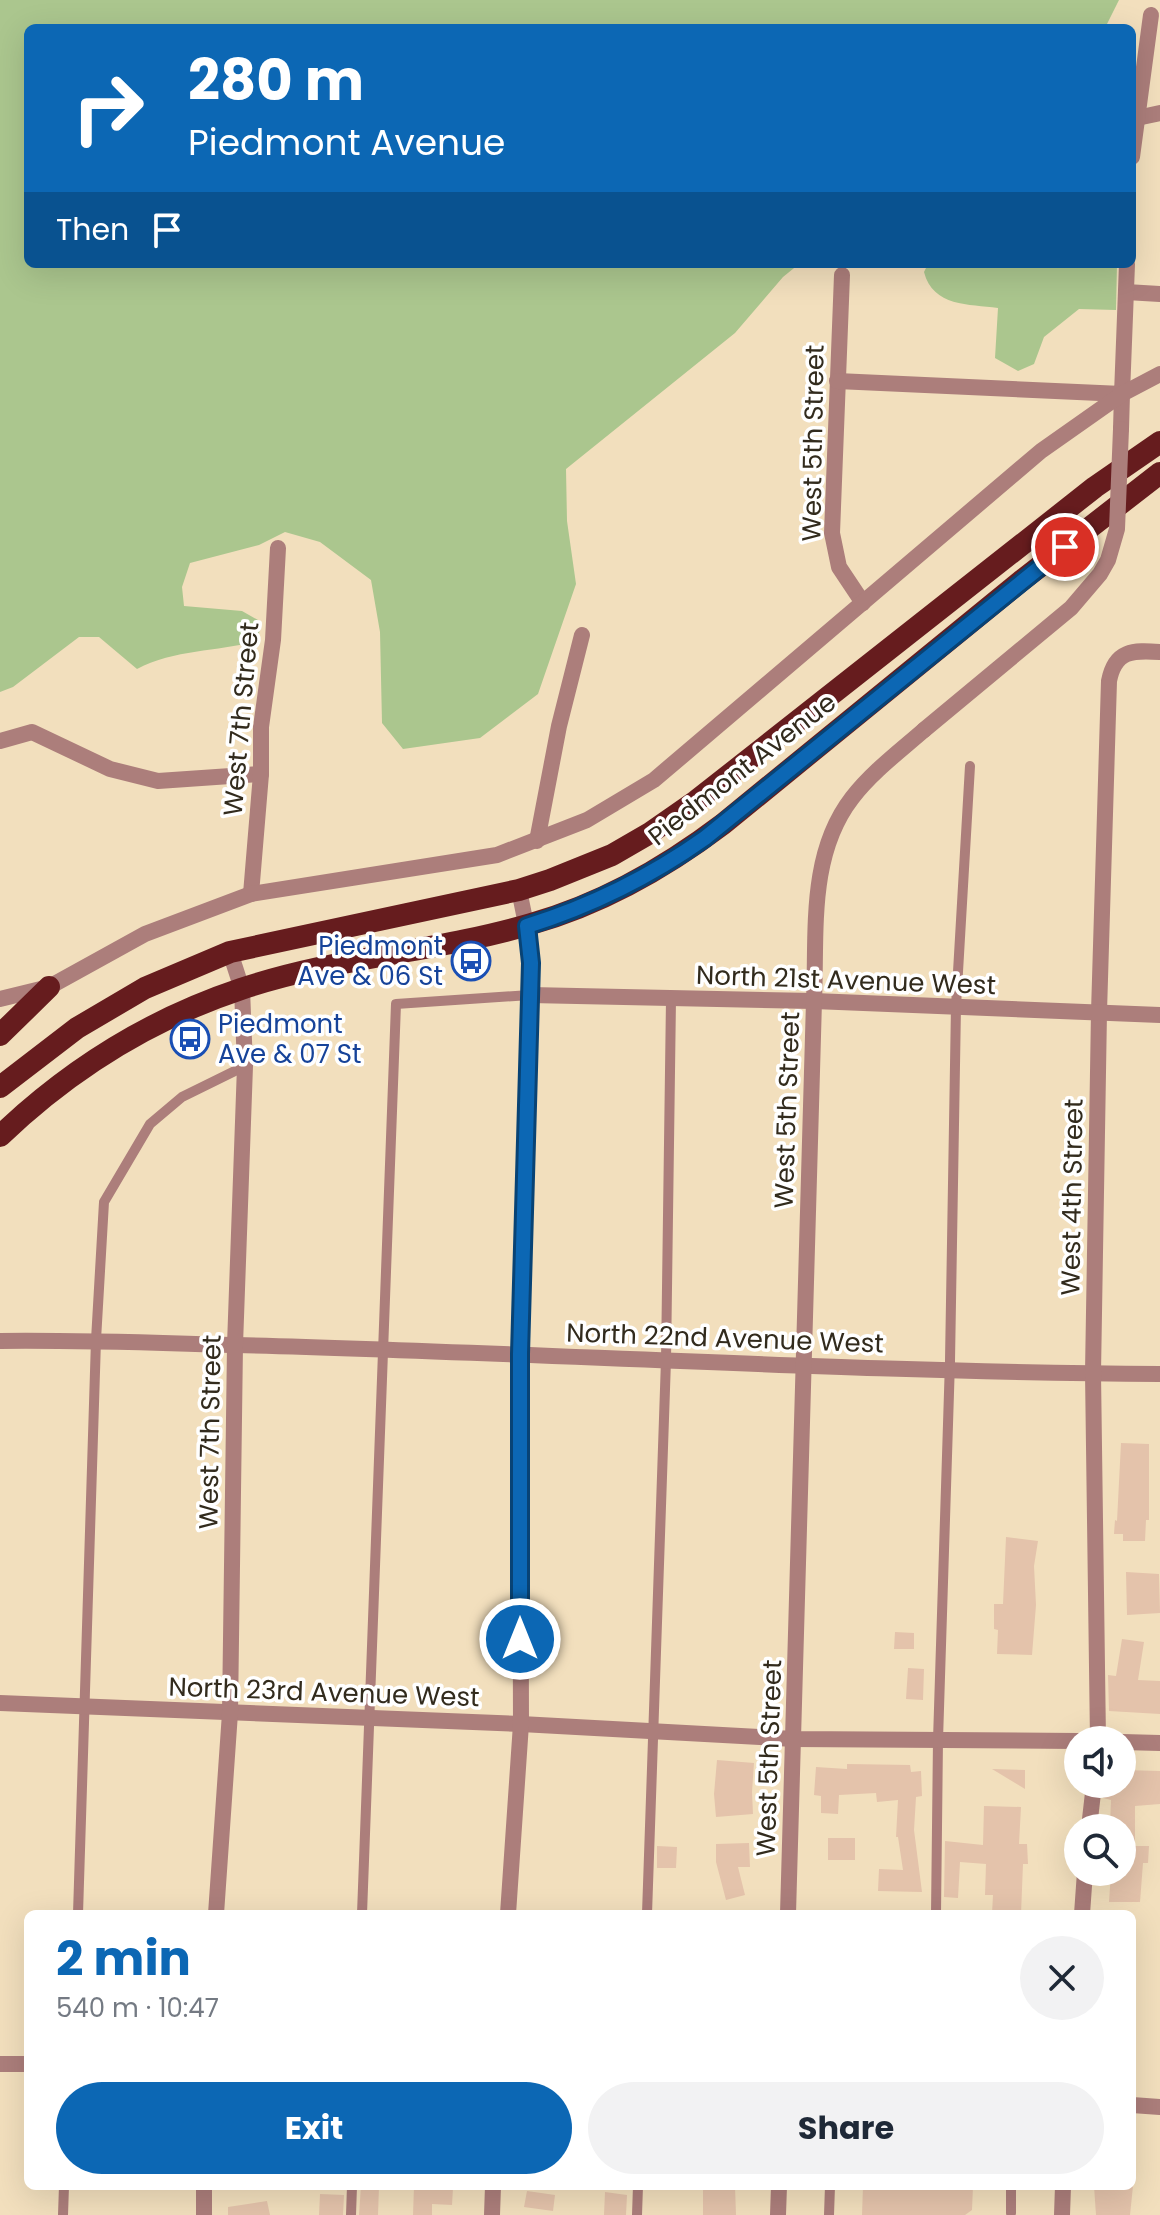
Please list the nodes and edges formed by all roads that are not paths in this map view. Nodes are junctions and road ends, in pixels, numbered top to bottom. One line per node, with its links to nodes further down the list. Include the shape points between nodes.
1 (1151, 15): 3 (street)
2 (1160, 113): 3 (street)
3 (1137, 118): 4 (street)
4 (1136, 126)
5 (1127, 268): 7 (street)
6 (842, 275): 10 (street, West 5th Street)
7 (1126, 292): 8 (street); 11 (street)
8 (1160, 294)
9 (1160, 374): 11 (street, Piedmont Avenue)
10 (837, 381): 11 (street); 15 (street, West 5th Street, via 833,544 842,574)
11 (1122, 394): 15 (street, Piedmont Avenue, via 1041,451); 31 (street, West 5th Street, bridge, via 1117,529 1108,560 1071,608 924,730 860,788 842,813 819,876)
12 (1160, 442): 22 (highway, Piedmont Avenue, via 1095,487 664,824 591,865)
13 (1160, 473): 24 (highway, Piedmont Avenue, via 705,838 615,892)
14 (278, 548): 20 (street, West 7th Street)
15 (863, 603): 21 (street, Piedmont Avenue, via 654,780 587,820)
16 (582, 635): 21 (street)
17 (1160, 652): 33 (street, West 4th Street, via 1120,658 1109,681)
18 (0, 741): 20 (street, via 32,732 110,769 158,781)
19 (970, 766): 32 (lane)
20 (261, 774): 23 (street, West 7th Street)
21 (537, 841): 23 (street, Piedmont Avenue, via 497,855)
22 (519, 890): 24 (street); 25 (highway, Piedmont Avenue)
23 (251, 894): 26 (street, Piedmont Avenue, via 145,934)
24 (527, 926): 27 (highway, Piedmont Avenue, via 344,961); 28 (street)
25 (230, 952): 27 (street, West 7th Street); 37 (highway, Piedmont Avenue, via 132,996 77,1028)
26 (49, 987): 29 (street, Piedmont Avenue); 35 (highway)
27 (242, 989): 36 (street, West 7th Street); 38 (highway, Piedmont Avenue, via 165,1020 87,1065)
28 (530, 995): 30 (street, North 21st Avenue West); 42 (lane, via 396,1004); 43 (street)
29 (0, 999)
30 (671, 999): 31 (street, North 21st Avenue West); 44 (lane)
31 (814, 1001): 32 (street, North 21st Avenue West); 45 (street, West 5th Street)
32 (956, 1006): 33 (street, North 21st Avenue West); 46 (lane)
33 (1099, 1012): 34 (street, North 21st Avenue West); 47 (street, West 4th Street)
34 (1160, 1015)
35 (0, 1035)
36 (245, 1066): 39 (lane, via 182,1097 150,1124 104,1202); 41 (street, West 7th Street)
37 (0, 1087)
38 (0, 1136)
39 (96, 1340): 40 (street, North 22nd Avenue West); 41 (street, North 22nd Avenue West); 50 (lane)
40 (0, 1341)
41 (235, 1345): 42 (street, North 22nd Avenue West); 51 (street, West 7th Street)
42 (382, 1347): 43 (street, North 22nd Avenue West); 52 (lane)
43 (520, 1354): 44 (street, North 22nd Avenue West); 53 (street)
44 (666, 1360): 45 (street, North 22nd Avenue West); 55 (lane)
45 (803, 1366): 46 (street, North 22nd Avenue West); 56 (street, West 5th Street)
46 (950, 1370): 47 (street, North 22nd Avenue West); 57 (lane)
47 (1093, 1373): 48 (street, North 22nd Avenue West); 54 (street, West 4th Street)
48 (1160, 1374)
49 (0, 1703): 50 (street, North 23rd Avenue West)
50 (86, 1706): 51 (street, North 23rd Avenue West); 62 (lane)
51 (230, 1713): 52 (street, North 23rd Avenue West); 63 (street, West 7th Street)
52 (370, 1718): 53 (street, North 23rd Avenue West); 64 (lane)
53 (521, 1724): 55 (street, North 23rd Avenue West); 65 (street)
54 (1098, 1726)
55 (652, 1731): 56 (street, North 23rd Avenue West); 66 (lane)
56 (794, 1739): 57 (street, North 23rd Avenue West); 67 (street, West 5th Street)
57 (938, 1740): 58 (street, North 23rd Avenue West); 68 (lane)
58 (1064, 1741)
59 (1136, 1742): 60 (street)
60 (1160, 1743)
61 (1084, 1886): 69 (street)
62 (78, 1910)
63 (216, 1910)
64 (362, 1910)
65 (508, 1910)
66 (647, 1910)
67 (788, 1910)
68 (936, 1910)
69 (1082, 1910)
70 (0, 2064): 71 (street)
71 (24, 2064)
72 (1136, 2105): 73 (street)
73 (1160, 2107)
74 (64, 2190): 84 (lane)
75 (204, 2190): 85 (street)
76 (352, 2190): 86 (lane)
77 (493, 2190): 87 (street)
78 (638, 2190): 88 (lane)
79 (779, 2190): 89 (street)
80 (830, 2190): 90 (lane)
81 (1011, 2190): 83 (lane)
82 (1063, 2190): 91 (street)
83 (1011, 2213)
84 (63, 2215)
85 (204, 2215)
86 (351, 2215)
87 (492, 2215)
88 (637, 2215)
89 (778, 2215)
90 (829, 2215)
91 (1062, 2215)

